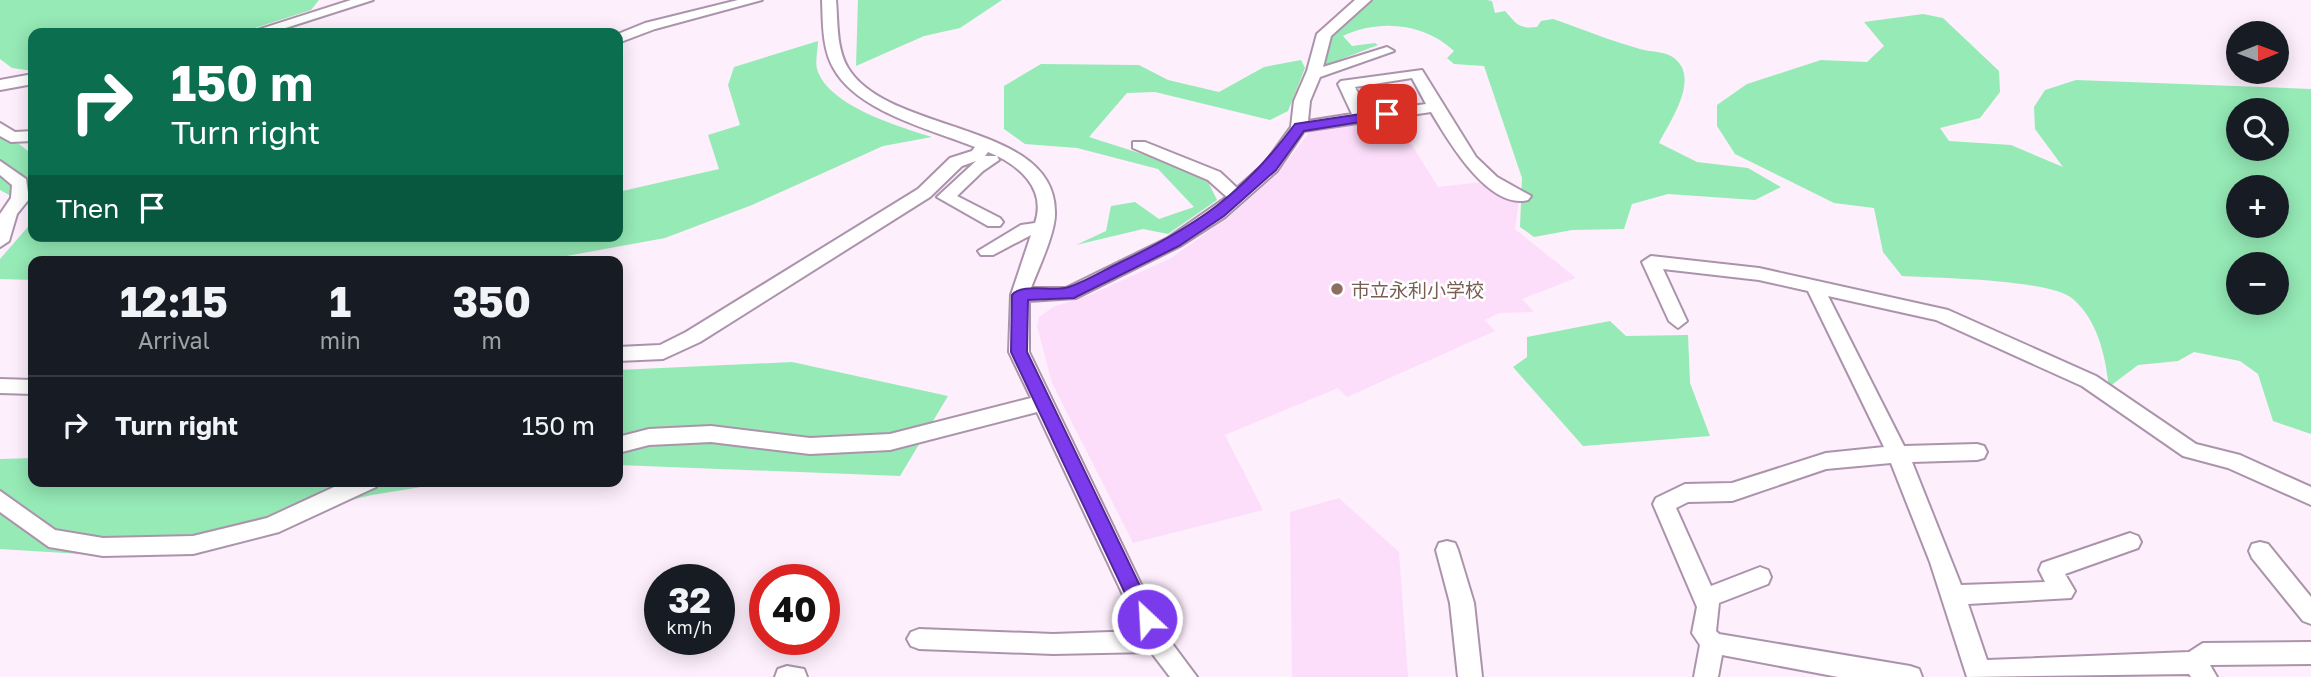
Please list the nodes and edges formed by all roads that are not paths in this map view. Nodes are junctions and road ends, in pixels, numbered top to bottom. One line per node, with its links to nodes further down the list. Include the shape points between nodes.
1 (366, 0): 5 (street)
2 (755, 0): 6 (street)
3 (829, 0): 17 (street, via 832,45 842,69 858,88 881,104)
4 (1364, 0): 8 (street, via 1324,34)
5 (272, 28)
6 (623, 37)
7 (1387, 51): 8 (street)
8 (1319, 72): 11 (street); 14 (street, via 1302,101)
9 (28, 80): 10 (street)
10 (0, 85)
11 (1346, 85): 12 (street, via 1417,73); 13 (street)
12 (1436, 107): 13 (street); 21 (street, via 1477,171 1496,187)
13 (1362, 118): 14 (street)
14 (1299, 127): 22 (street, via 1271,167)
15 (28, 136): 16 (street)
16 (4, 138)
17 (986, 144): 19 (street); 31 (street, via 978,155 956,162 924,193 693,338 663,352)
18 (1139, 145): 22 (street, via 1214,176)
19 (1004, 153): 24 (street, via 976,167 946,197); 25 (street, via 1029,170 1043,189 1047,202)
20 (0, 166): 23 (street, via 20,183 20,199)
21 (1522, 196)
22 (1237, 197): 29 (street, via 1174,242 1103,279 1069,294)
23 (4, 209): 26 (street)
24 (994, 222)
25 (1042, 229): 27 (street, via 1027,229); 29 (street)
26 (0, 241)
27 (987, 251)
28 (1815, 287): 30 (street, via 1759,274 1651,262); 37 (street); 39 (street, via 1941,314 2089,381 2190,450 2233,461)
29 (1020, 295): 34 (street, via 1019,352)
30 (1678, 321)
31 (623, 354)
32 (0, 386): 33 (street)
33 (28, 387)
34 (1043, 402): 35 (street, via 890,443 810,446 710,434); 49 (street)
35 (623, 444)
36 (1977, 452): 37 (street)
37 (1897, 454): 45 (street, via 1934,537); 46 (street, via 1826,461 1732,492 1685,493 1664,504)
38 (355, 487): 40 (street, via 271,526 193,545 103,548 49,538)
39 (2311, 496)
40 (0, 500)
41 (2130, 542): 45 (street, via 2050,570 2063,591)
42 (1447, 550): 58 (street, via 1462,603)
43 (2260, 551): 47 (street)
44 (1760, 577): 46 (street)
45 (1953, 595): 54 (street)
46 (1705, 598): 50 (street, via 1709,607 1704,633)
47 (2311, 614)
48 (919, 639): 49 (street, via 1053,644)
49 (1157, 641): 57 (street)
50 (1712, 643): 53 (street); 59 (street)
51 (2311, 653): 52 (street, via 2203,654)
52 (2200, 670): 54 (street)
53 (1854, 673): 60 (street)
54 (1979, 674)
55 (787, 677): 56 (street)
56 (795, 677)
57 (1185, 677)
58 (1470, 677)
59 (1706, 677)
60 (1910, 677)

